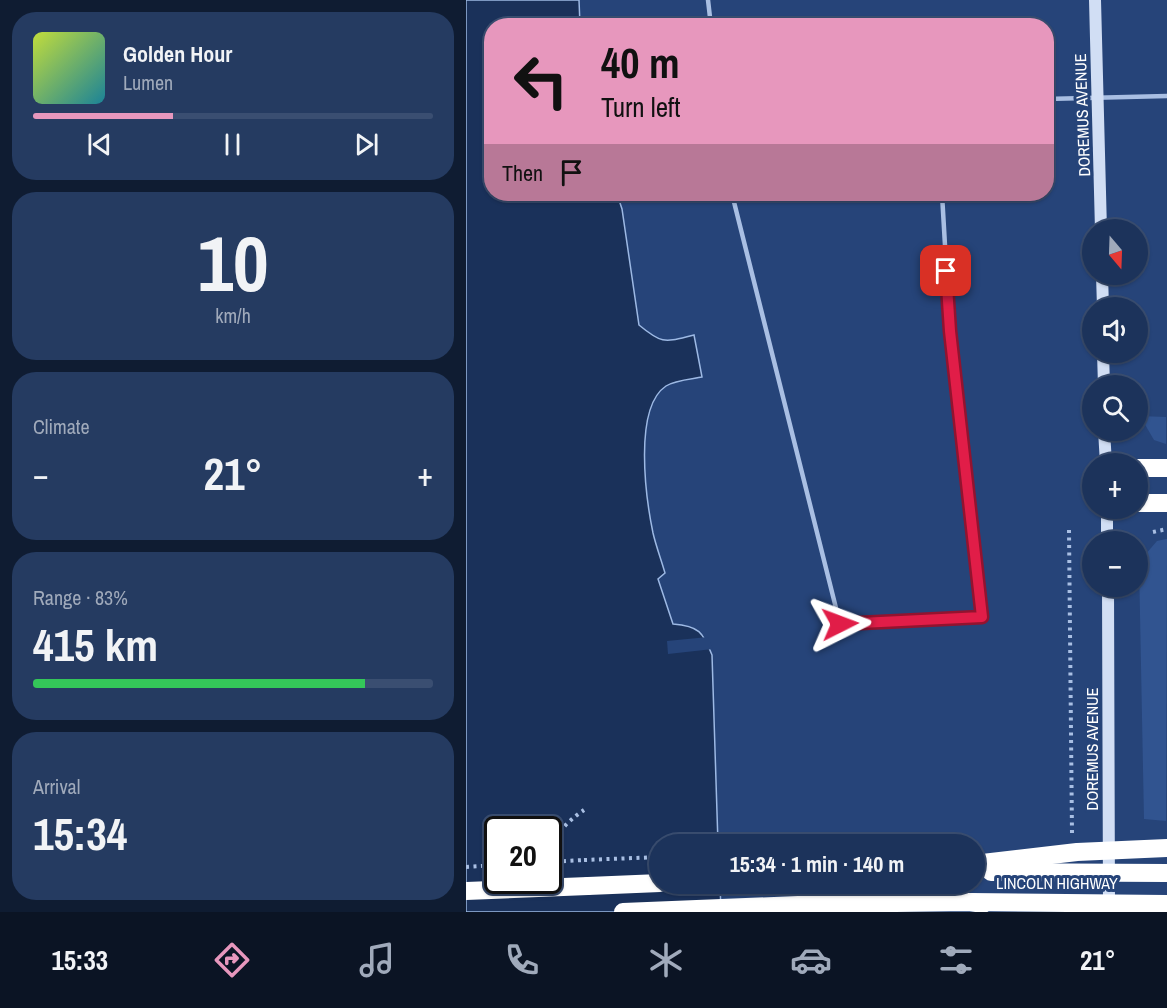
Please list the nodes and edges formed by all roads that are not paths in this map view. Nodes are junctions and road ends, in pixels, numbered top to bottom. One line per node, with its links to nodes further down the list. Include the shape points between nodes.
1 (708, 0): 3 (lane)
2 (1095, 0): 5 (main road, DOREMUS AVENUE)
3 (710, 18)
4 (1166, 96): 5 (lane)
5 (1098, 97): 6 (lane); 9 (main road, DOREMUS AVENUE)
6 (1054, 99)
7 (734, 201): 8 (lane, via 840,624 982,617 950,331)
8 (942, 201)
9 (1101, 219)
10 (1148, 468): 11 (highway)
11 (1166, 468)
12 (1166, 502): 13 (highway)
13 (1148, 503)
14 (1108, 597): 25 (main road, DOREMUS AVENUE)
15 (1166, 848): 16 (highway, bridge, via 1077,852)
16 (985, 863)
17 (985, 873): 18 (highway, LINCOLN HIGHWAY, bridge)
18 (1166, 873)
19 (649, 883): 20 (highway, bridge)
20 (466, 891)
21 (969, 902): 22 (highway, LINCOLN HIGHWAY, bridge); 23 (highway, LINCOLN HIGHWAY); 24 (highway, bridge)
22 (1166, 904)
23 (623, 912)
24 (1041, 912)
25 (1109, 912)

